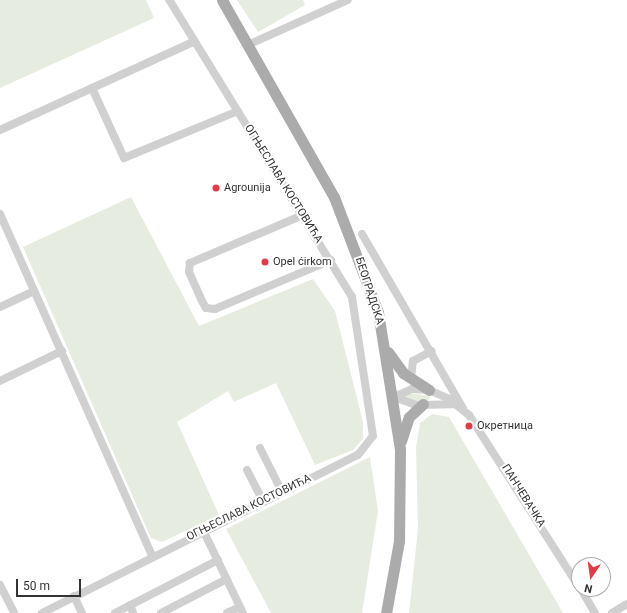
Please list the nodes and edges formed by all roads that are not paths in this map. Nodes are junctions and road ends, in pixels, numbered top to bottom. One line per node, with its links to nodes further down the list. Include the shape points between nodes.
1 (170, 0): 4 (street, ОГЊЕСЛАВА КОСТОВИЋА)
2 (222, 0): 5 (main road, БЕОГРАДСКА)
3 (348, 0): 5 (street)
4 (195, 41): 6 (street); 7 (street, ОГЊЕСЛАВА КОСТОВИЋА)
5 (250, 44): 15 (main road, БЕОГРАДСКА, via 339,208 374,302)
6 (92, 88): 7 (street, via 124,158); 8 (street)
7 (238, 111): 10 (street, ОГЊЕСЛАВА КОСТОВИЋА)
8 (0, 130)
9 (0, 214): 13 (street)
10 (303, 215): 12 (street, ОГЊЕСЛАВА КОСТОВИЋА); 12 (street, via 190,263 189,272 206,308 215,309)
11 (362, 234): 17 (street, ПАНЧЕВАЧКА)
12 (331, 260): 28 (street, ОГЊЕСЛАВА КОСТОВИЋА, via 352,298 373,436 358,455)
13 (35, 291): 14 (street); 16 (street)
14 (0, 307)
15 (385, 347): 18 (main road); 21 (main road, БЕОГРАДСКА)
16 (62, 351): 19 (street); 31 (street)
17 (432, 351): 18 (street, via 413,361); 24 (street, ПАНЧЕВАЧКА)
18 (411, 379): 20 (main road)
19 (0, 381)
20 (429, 390): 21 (street, via 406,390); 23 (street, ПАНЧЕВАЧКА)
21 (394, 397): 22 (street); 26 (main road, БЕОГРАДСКА)
22 (423, 404): 23 (street); 26 (main road, via 409,417)
23 (456, 404): 24 (street, ПАНЧЕВАЧКА)
24 (463, 409): 33 (street, ПАНЧЕВАЧКА, via 492,445)
25 (260, 448): 28 (street)
26 (400, 449): 47 (main road, БЕОГРАДСКА, via 399,540)
27 (247, 470): 29 (street)
28 (282, 492): 29 (street, ОГЊЕСЛАВА КОСТОВИЋА)
29 (263, 501): 30 (street, ОГЊЕСЛАВА КОСТОВИЋА)
30 (203, 530): 31 (street, ОГЊЕСЛАВА КОСТОВИЋА); 32 (street)
31 (152, 555): 36 (street, ОГЊЕСЛАВА КОСТОВИЋА)
32 (218, 560): 34 (street); 39 (street)
33 (571, 573)
34 (227, 579): 40 (street); 45 (street)
35 (0, 585): 41 (street)
36 (74, 596): 42 (street, ОГЊЕСЛАВА КОСТОВИЋА); 43 (street)
37 (585, 597): 48 (street, ПАНЧЕВАЧКА)
38 (627, 604): 49 (street)
39 (132, 609): 44 (street)
40 (242, 610): 46 (street)
41 (14, 613)
42 (42, 613)
43 (82, 613)
44 (115, 613)
45 (161, 613)
46 (227, 613)
47 (386, 613)
48 (595, 613)
49 (612, 613)

